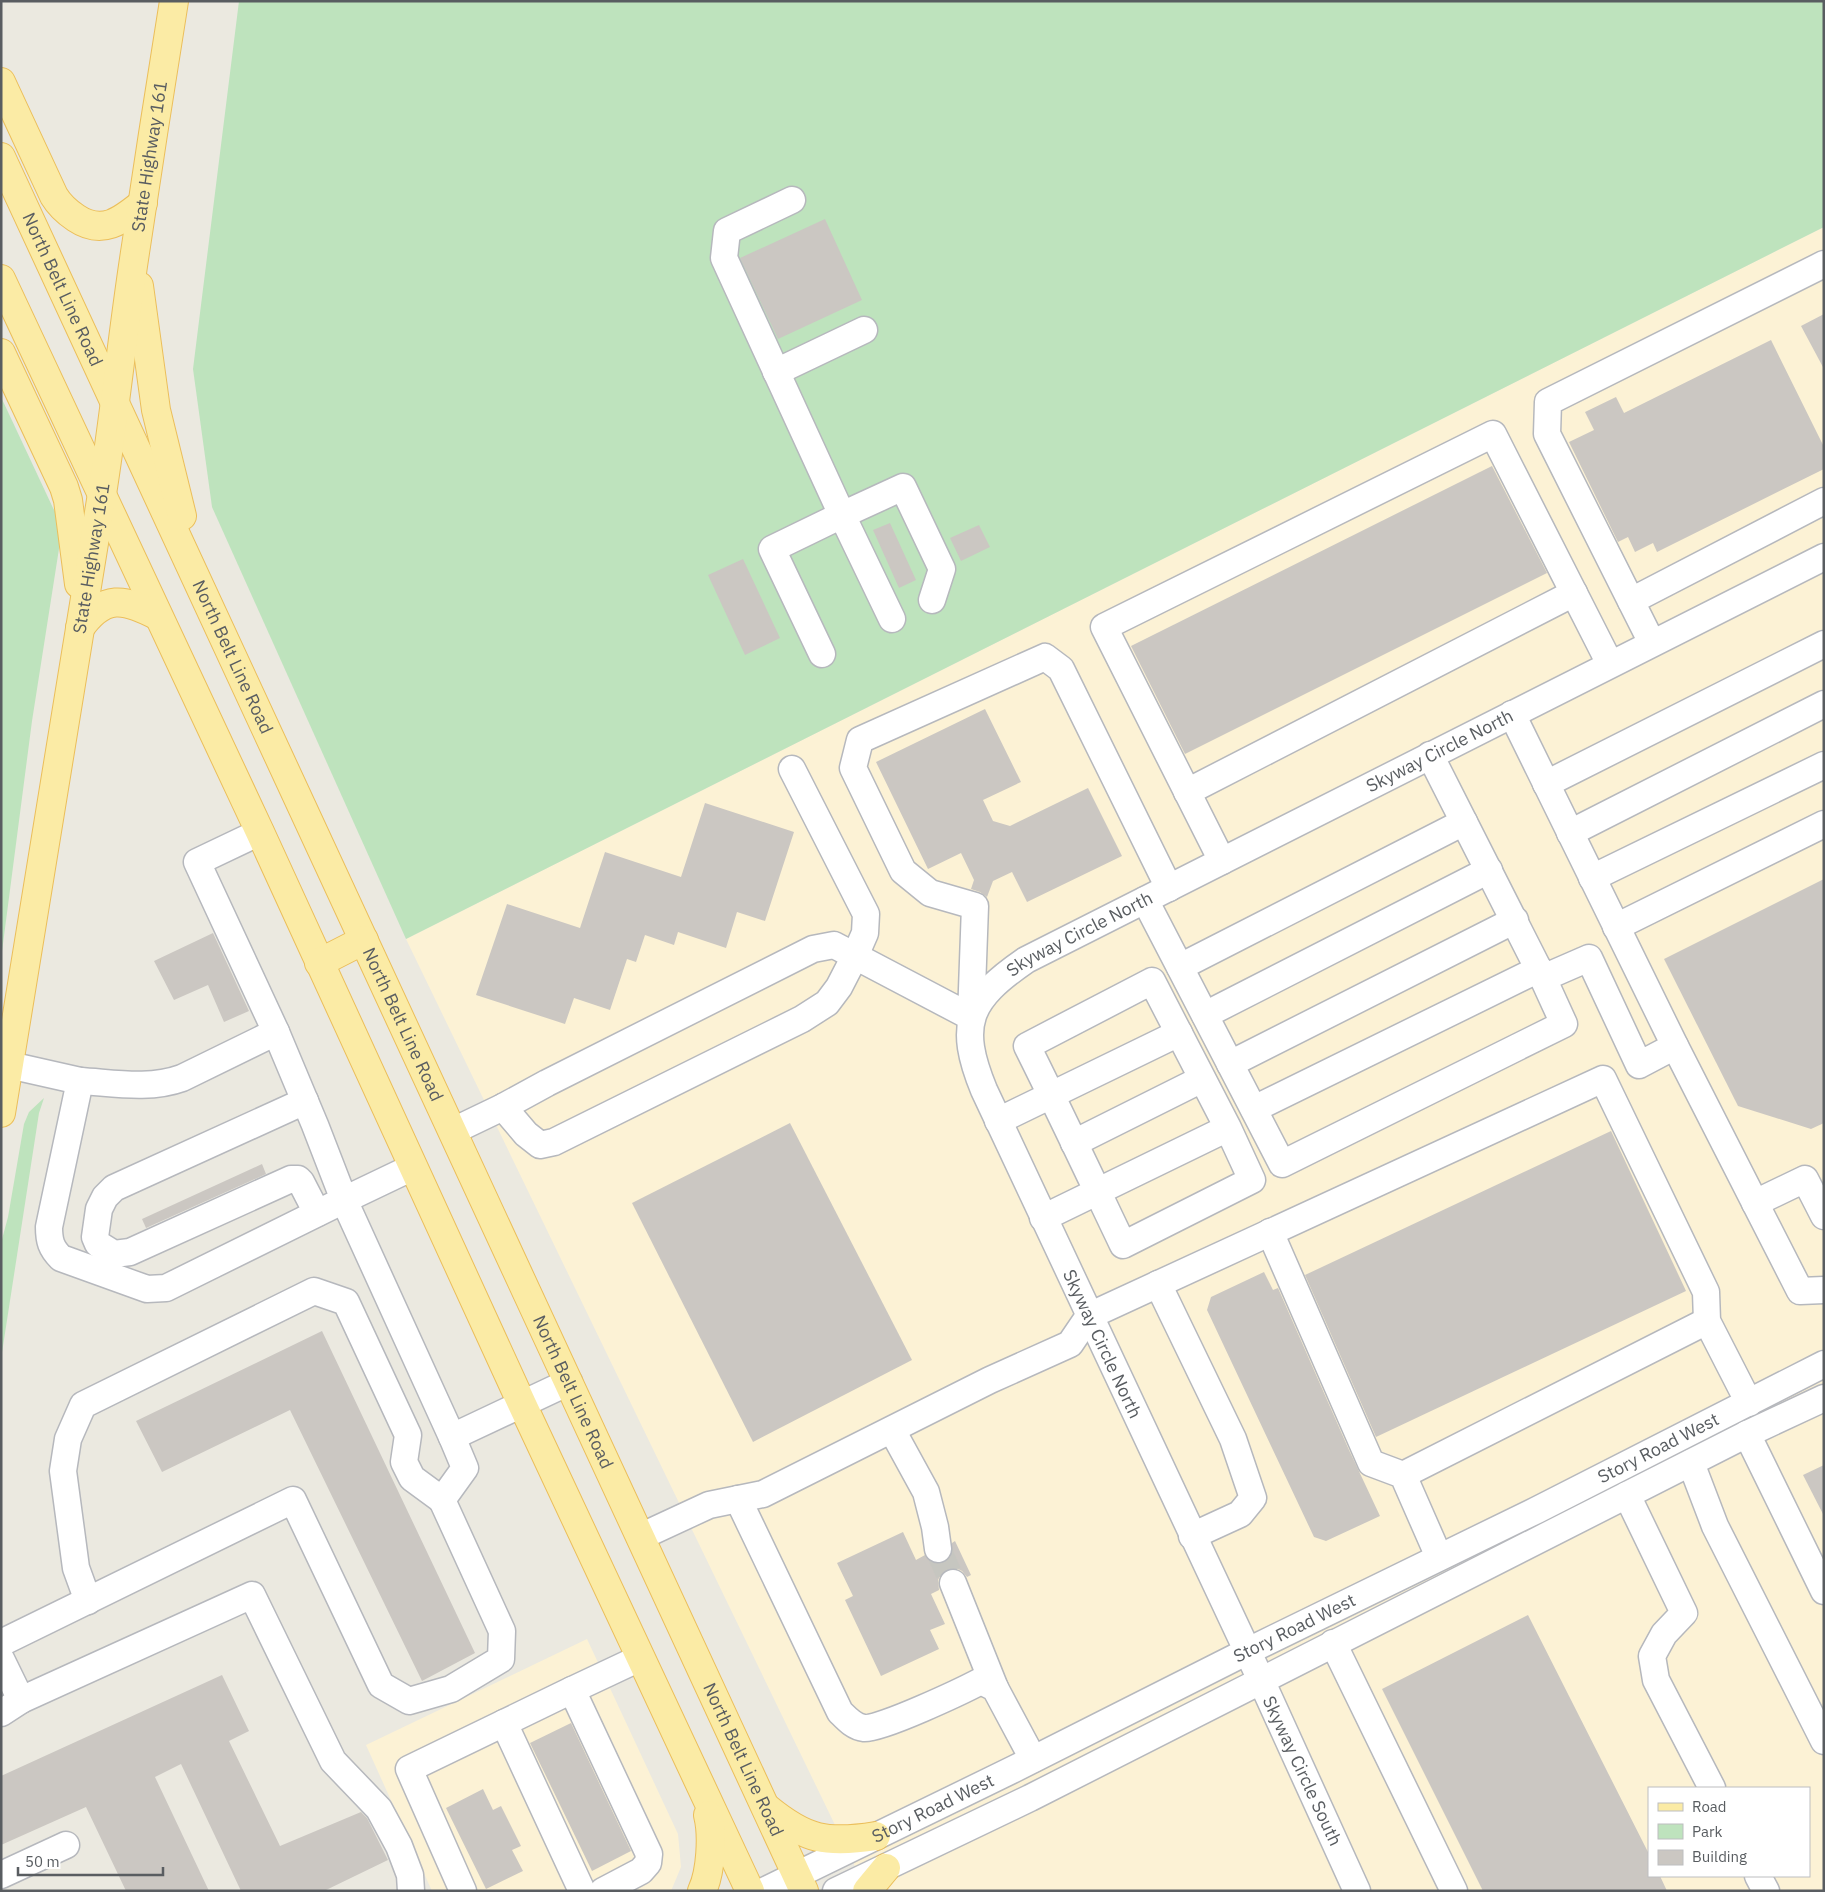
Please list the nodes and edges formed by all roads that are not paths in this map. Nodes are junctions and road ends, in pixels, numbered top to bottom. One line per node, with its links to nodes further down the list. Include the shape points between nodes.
1 (174, 1): 5 (main road, State Highway 161)
2 (1, 82): 5 (main road, via 54,196 68,213 86,224 109,225)
3 (1, 158): 12 (main road, North Belt Line Road)
4 (792, 200): 11 (street, via 727,232 724,258)
5 (143, 203): 6 (main road, State Highway 161)
6 (136, 245): 12 (main road, State Highway 161); 17 (main road, via 156,410)
7 (1824, 264): 20 (street, via 1548,402 1547,434)
8 (1, 279): 13 (main road)
9 (864, 330): 11 (street)
10 (1, 352): 22 (main road, via 68,500)
11 (776, 372): 15 (street)
12 (116, 403): 13 (main road, State Highway 161); 17 (main road, North Belt Line Road)
13 (102, 494): 21 (main road); 22 (main road, State Highway 161)
14 (1824, 501): 20 (street)
15 (842, 515): 19 (street, via 903,487 942,569); 23 (street); 26 (street, via 772,549)
16 (1824, 557): 24 (street, Skyway Circle North)
17 (198, 581): 46 (main road, North Belt Line Road)
18 (1574, 593): 27 (street); 34 (street); 34 (street, via 1493,434 1104,627)
19 (932, 600)
20 (1631, 601): 24 (street)
21 (158, 616): 22 (main road, via 138,604 116,602); 37 (main road)
22 (81, 619): 57 (main road, State Highway 161)
23 (892, 619)
24 (1652, 643): 27 (street, Skyway Circle North)
25 (1824, 644): 33 (street)
26 (822, 654)
27 (1610, 664): 29 (street, Skyway Circle North)
28 (1824, 704): 38 (street)
29 (1512, 714): 30 (street, Skyway Circle North); 33 (street)
30 (1430, 755): 35 (street); 39 (street, Skyway Circle North)
31 (1824, 765): 41 (street)
32 (792, 769): 47 (street, via 866,914 864,933)
33 (1546, 784): 38 (street)
34 (1187, 792): 39 (street)
35 (1464, 822): 40 (street); 49 (street)
36 (1824, 824): 45 (street)
37 (260, 832): 48 (main road); 53 (street, via 197,862)
38 (1570, 832): 41 (street)
39 (1222, 861): 42 (street, Skyway Circle North)
40 (1489, 870): 44 (street); 51 (street)
41 (1592, 878): 45 (street)
42 (1169, 888): 43 (street, Skyway Circle North); 52 (street, via 1061,669 1045,657 860,740 853,768 903,871 930,893 974,906)
43 (1145, 900): 49 (street); 52 (street, Skyway Circle North, via 1026,960 1003,976 984,996)
44 (1515, 920): 50 (street); 56 (street)
45 (1616, 927): 55 (street)
46 (364, 940): 48 (main road); 67 (main road, North Belt Line Road)
47 (855, 956): 52 (street); 62 (street, via 834,945 813,949); 62 (street, via 827,1003 810,1014 554,1142 540,1145)
48 (319, 963): 69 (main road)
49 (1180, 967): 51 (street)
50 (1541, 974): 55 (street, via 1588,958 1639,1065); 63 (street); 63 (street, via 1564,1024 1282,1164)
51 (1205, 1015): 56 (street)
52 (971, 1017): 65 (street, Skyway Circle North, via 969,1039 973,1063)
53 (276, 1032): 59 (street, via 166,1083); 61 (street)
54 (1179, 1033): 58 (street); 60 (street); 60 (street, via 1152,981 1027,1046)
55 (1675, 1046): 73 (street)
56 (1230, 1064): 63 (street)
57 (9, 1065): 59 (street); 64 (main road, State Highway 161)
58 (1202, 1079): 66 (street); 68 (street)
59 (80, 1081): 80 (street, via 49,1241 61,1258)
60 (1052, 1096): 65 (street); 68 (street)
61 (305, 1101): 72 (street); 78 (street, via 114,1188 99,1209 95,1237 98,1244 114,1254)
62 (503, 1107): 67 (street)
63 (1254, 1109)
64 (1, 1113)
65 (998, 1121): 76 (street, Skyway Circle North)
66 (1228, 1128): 71 (street); 71 (street, via 1252,1180 1123,1245)
67 (453, 1130): 85 (main road, North Belt Line Road)
68 (1074, 1143): 71 (street)
69 (413, 1166): 72 (street); 88 (main road)
70 (1814, 1175): 73 (street); 75 (street)
71 (1098, 1191): 76 (street)
72 (344, 1200): 74 (street); 91 (street)
73 (1756, 1203): 81 (street, via 1800,1291)
74 (317, 1213): 78 (street, via 301,1182 291,1179); 80 (street, via 166,1288)
75 (1824, 1216)
76 (1043, 1218): 82 (street, Skyway Circle North)
77 (1270, 1232): 79 (street); 83 (street, via 1603,1079 1706,1292); 93 (street, via 1372,1463)
78 (130, 1252): 80 (street)
79 (1158, 1284): 82 (street); 97 (street, via 1233,1438 1253,1498 1240,1514)
80 (147, 1289)
81 (1824, 1290)
82 (1088, 1316): 89 (street, via 1070,1344); 97 (street, Skyway Circle North)
83 (1707, 1321): 87 (street); 93 (street)
84 (1824, 1364): 87 (street, Story Road West)
85 (569, 1382): 88 (street); 98 (main road, North Belt Line Road)
86 (1824, 1398): 90 (street, Story Road West)
87 (1749, 1403): 100 (street, Story Road West)
88 (522, 1404): 91 (street); 107 (main road)
89 (892, 1430): 95 (street, via 763,1494); 99 (street, via 926,1492)
90 (1747, 1434): 92 (street, Story Road West); 102 (street)
91 (452, 1437): 96 (street, via 465,1468)
92 (1690, 1463): 94 (street, Story Road West); 114 (street, via 1715,1526)
93 (1404, 1475): 100 (street)
94 (1627, 1495): 105 (street, Story Road West); 117 (street, via 1684,1613 1664,1634 1652,1656 1656,1680)
95 (738, 1499): 98 (street, via 709,1506); 110 (street, via 840,1712 852,1724 865,1729 886,1723 981,1680)
96 (442, 1500): 103 (street, via 412,1478 404,1462 408,1435 346,1302 314,1291 82,1405 68,1439 63,1471 76,1568); 103 (street, via 502,1631 501,1659 451,1689 409,1702 381,1686 293,1500)
97 (1192, 1536): 106 (street, Skyway Circle North)
98 (640, 1537): 118 (main road, North Belt Line Road)
99 (938, 1549)
100 (1439, 1557): 106 (street, Story Road West)
101 (953, 1583): 110 (street)
102 (1824, 1591)
103 (88, 1600): 104 (street)
104 (1, 1643)
105 (1333, 1644): 109 (street, Story Road West); 135 (street)
106 (1246, 1652): 109 (street, Skyway Circle South); 115 (street, Story Road West)
107 (640, 1658): 111 (street); 116 (main road)
108 (1, 1659): 112 (street)
109 (1260, 1680): 121 (street, Story Road West, via 1039,1794); 134 (street, Skyway Circle South)
110 (996, 1688): 115 (street)
111 (572, 1690): 113 (street); 128 (street, via 649,1854 648,1863 641,1871)
112 (11, 1707): 125 (street, via 252,1596 333,1761 379,1809 399,1846 410,1875)
113 (504, 1723): 126 (street, via 409,1769); 127 (street)
114 (1824, 1741)
115 (1032, 1759): 119 (street, Story Road West)
116 (699, 1782): 129 (main road, via 710,1822 710,1856); 130 (main road)
117 (1711, 1787)
118 (767, 1808): 119 (main road, via 785,1823 816,1837 848,1841); 124 (main road, North Belt Line Road)
119 (876, 1836): 124 (street, Story Road West)
120 (66, 1845): 122 (street)
121 (886, 1868): 132 (street, Story Road West); 133 (main road)
122 (1, 1875)
123 (1759, 1877): 136 (street)
124 (801, 1883): 131 (street, Story Road West)
125 (411, 1891)
126 (463, 1891)
127 (582, 1891)
128 (603, 1891)
129 (702, 1891)
130 (750, 1891)
131 (764, 1891)
132 (836, 1891)
133 (867, 1891)
134 (1357, 1891)
135 (1454, 1891)
136 (1766, 1891)

